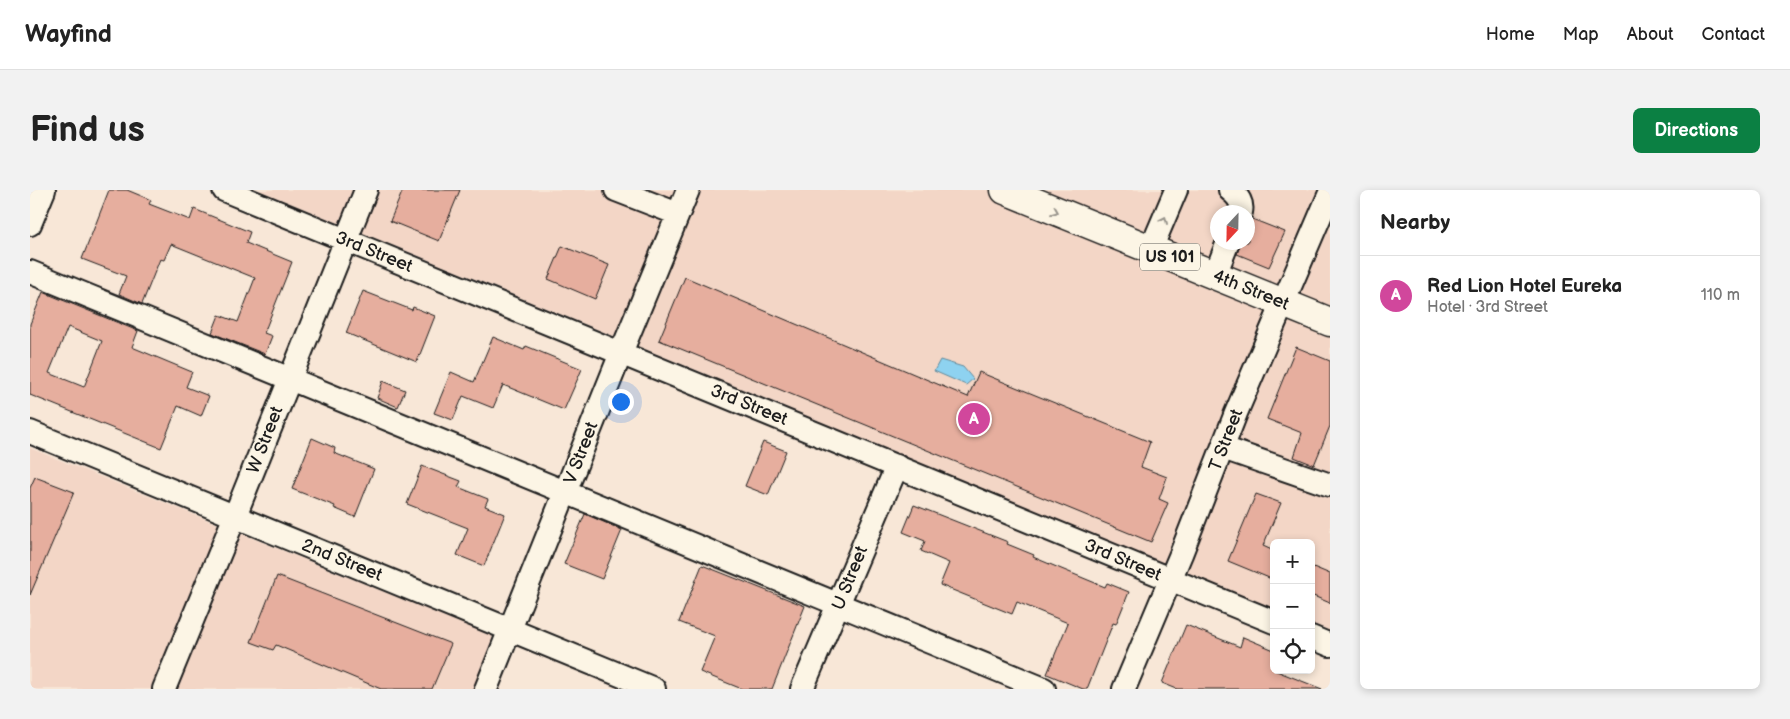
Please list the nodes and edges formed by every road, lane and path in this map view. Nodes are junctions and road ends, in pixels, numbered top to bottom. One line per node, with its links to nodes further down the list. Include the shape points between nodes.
1 (44, 190): 13 (street)
2 (224, 190): 14 (street, 3rd Street)
3 (366, 190): 14 (street, W Street)
4 (616, 190): 12 (street)
5 (659, 190): 8 (street, via 668,194)
6 (1176, 190): 15 (street, one-way to 6)
7 (1230, 190): 11 (street)
8 (688, 191): 12 (street, V Street)
9 (1009, 191): 15 (highway, 4th Street / US 101, one-way to 15)
10 (1330, 193): 19 (street, T Street)
11 (1242, 205)
12 (678, 214): 21 (street, V Street)
13 (30, 224)
14 (346, 240): 21 (street, 3rd Street); 22 (street, W Street)
15 (1150, 249): 18 (highway, 4th Street / US 101)
16 (1225, 250): 18 (street)
17 (30, 272): 22 (street)
18 (1215, 275): 19 (highway, 4th Street / US 101)
19 (1283, 303): 20 (highway, 4th Street / US 101); 24 (street, T Street)
20 (1330, 322)
21 (621, 353): 25 (street, 3rd Street); 27 (street, V Street)
22 (289, 378): 27 (street); 28 (street, W Street)
23 (30, 432): 28 (street, 2nd Street)
24 (1222, 448): 26 (street); 29 (street, T Street)
25 (897, 466): 29 (street, 3rd Street); 30 (street, U Street)
26 (1330, 484)
27 (566, 493): 30 (street); 32 (street, V Street)
28 (234, 516): 32 (street, 2nd Street); 35 (street, W Street)
29 (1170, 580): 31 (street, 3rd Street); 40 (street, T Street)
30 (839, 605): 38 (street, U Street); 39 (street)
31 (1270, 620)
32 (511, 629): 36 (street, V Street); 37 (street, 2nd Street)
33 (1315, 639): 34 (street)
34 (1330, 645)
35 (164, 689)
36 (486, 689)
37 (654, 689)
38 (802, 689)
39 (1044, 689)
40 (1124, 689)

